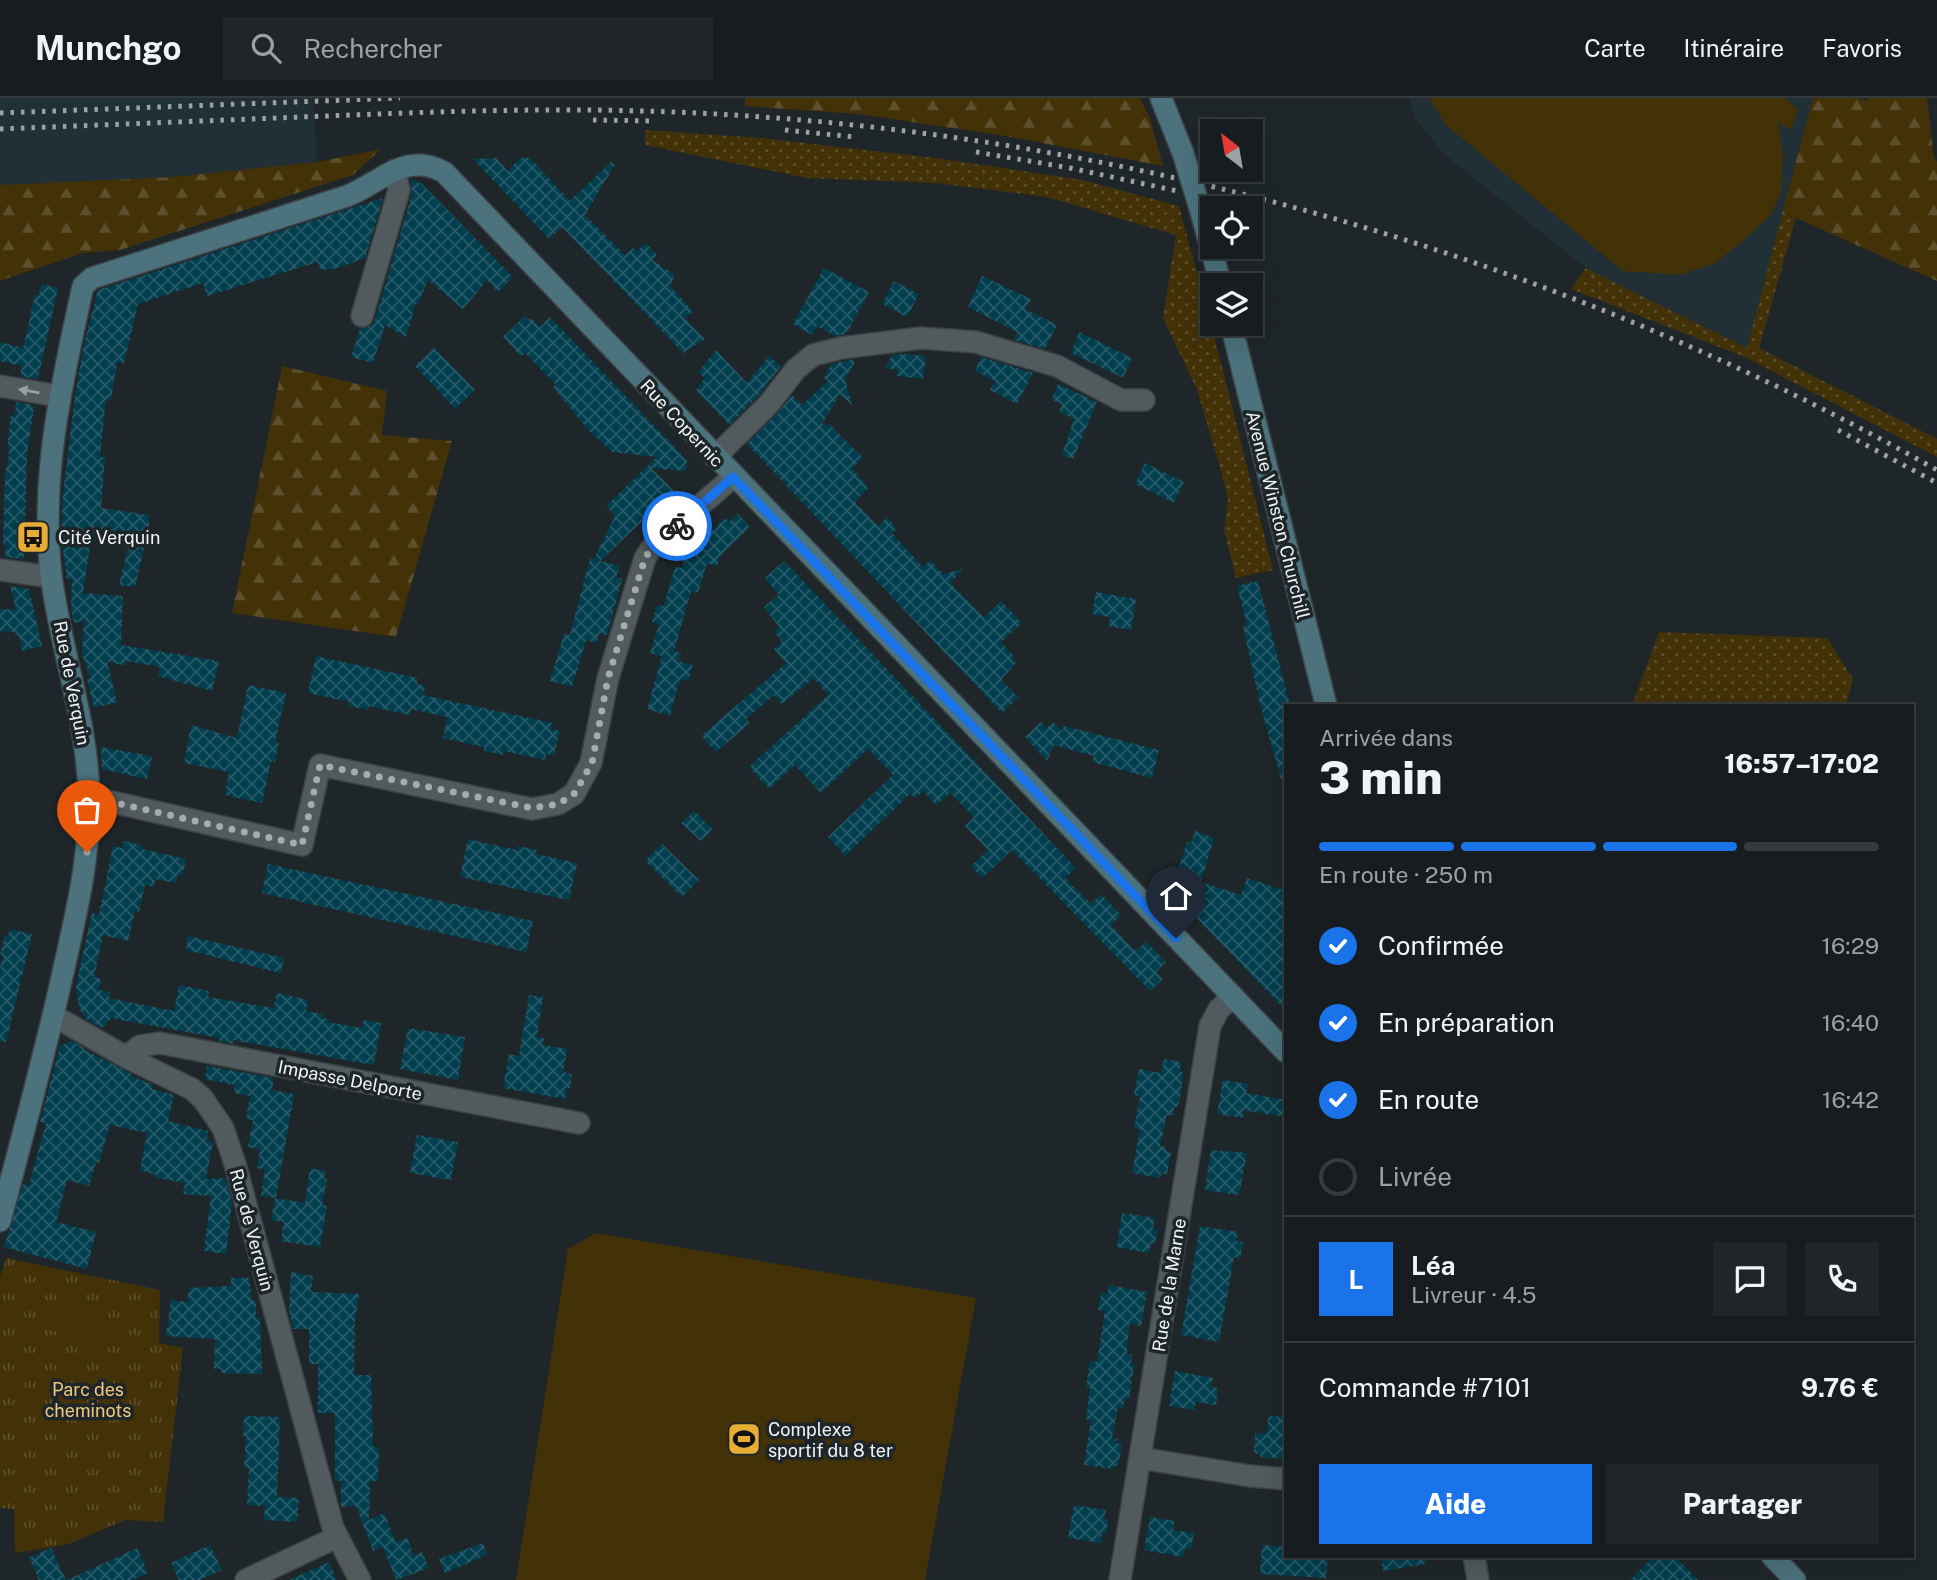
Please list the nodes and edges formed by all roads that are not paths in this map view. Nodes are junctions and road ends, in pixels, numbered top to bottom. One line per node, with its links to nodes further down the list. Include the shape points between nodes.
1 (1161, 98): 4 (street, bridge, via 1183,153)
2 (423, 164): 3 (street, Rue de Verquin); 10 (street, Rue Copernic, via 444,172)
3 (395, 170): 5 (street, via 399,190); 8 (street, Rue de Verquin, via 347,196 92,278 83,286)
4 (1218, 273)
5 (362, 316)
6 (1234, 336): 14 (street, Avenue Winston Churchill)
7 (0, 386): 8 (street, one-way to 7)
8 (59, 397): 13 (street, Rue de Verquin, via 48,476)
9 (1144, 401): 10 (street, via 1121,400 1057,366 976,342 908,339 813,355)
10 (715, 457): 11 (street, Rue Copernic)
11 (733, 477): 15 (street, via 645,558 608,678 592,763 574,794 558,804 532,808 320,765 302,845); 16 (street, Rue Copernic)
12 (0, 570): 13 (street)
13 (51, 577): 15 (street, Rue de Verquin, via 82,727)
14 (1325, 704)
15 (89, 797): 17 (street, Rue de Verquin, via 86,870)
16 (1233, 997): 18 (street, Rue Copernic); 22 (street, Rue de la Marne, via 1219,1009 1210,1027)
17 (54, 1016): 19 (street, Rue de Verquin); 21 (street)
18 (1284, 1050)
19 (126, 1058): 20 (street, Impasse Delporte, via 140,1046 160,1043); 24 (street, Rue de Verquin, via 192,1089 223,1128)
20 (579, 1123)
21 (0, 1221)
22 (1140, 1458): 23 (street); 29 (street, Rue de la Marne)
23 (1284, 1479)
24 (337, 1537): 27 (street); 28 (street, Rue de Verquin)
25 (1474, 1558): 30 (street)
26 (1774, 1558): 31 (street)
27 (246, 1580)
28 (360, 1580)
29 (1120, 1580)
30 (1478, 1580)
31 (1795, 1580)

